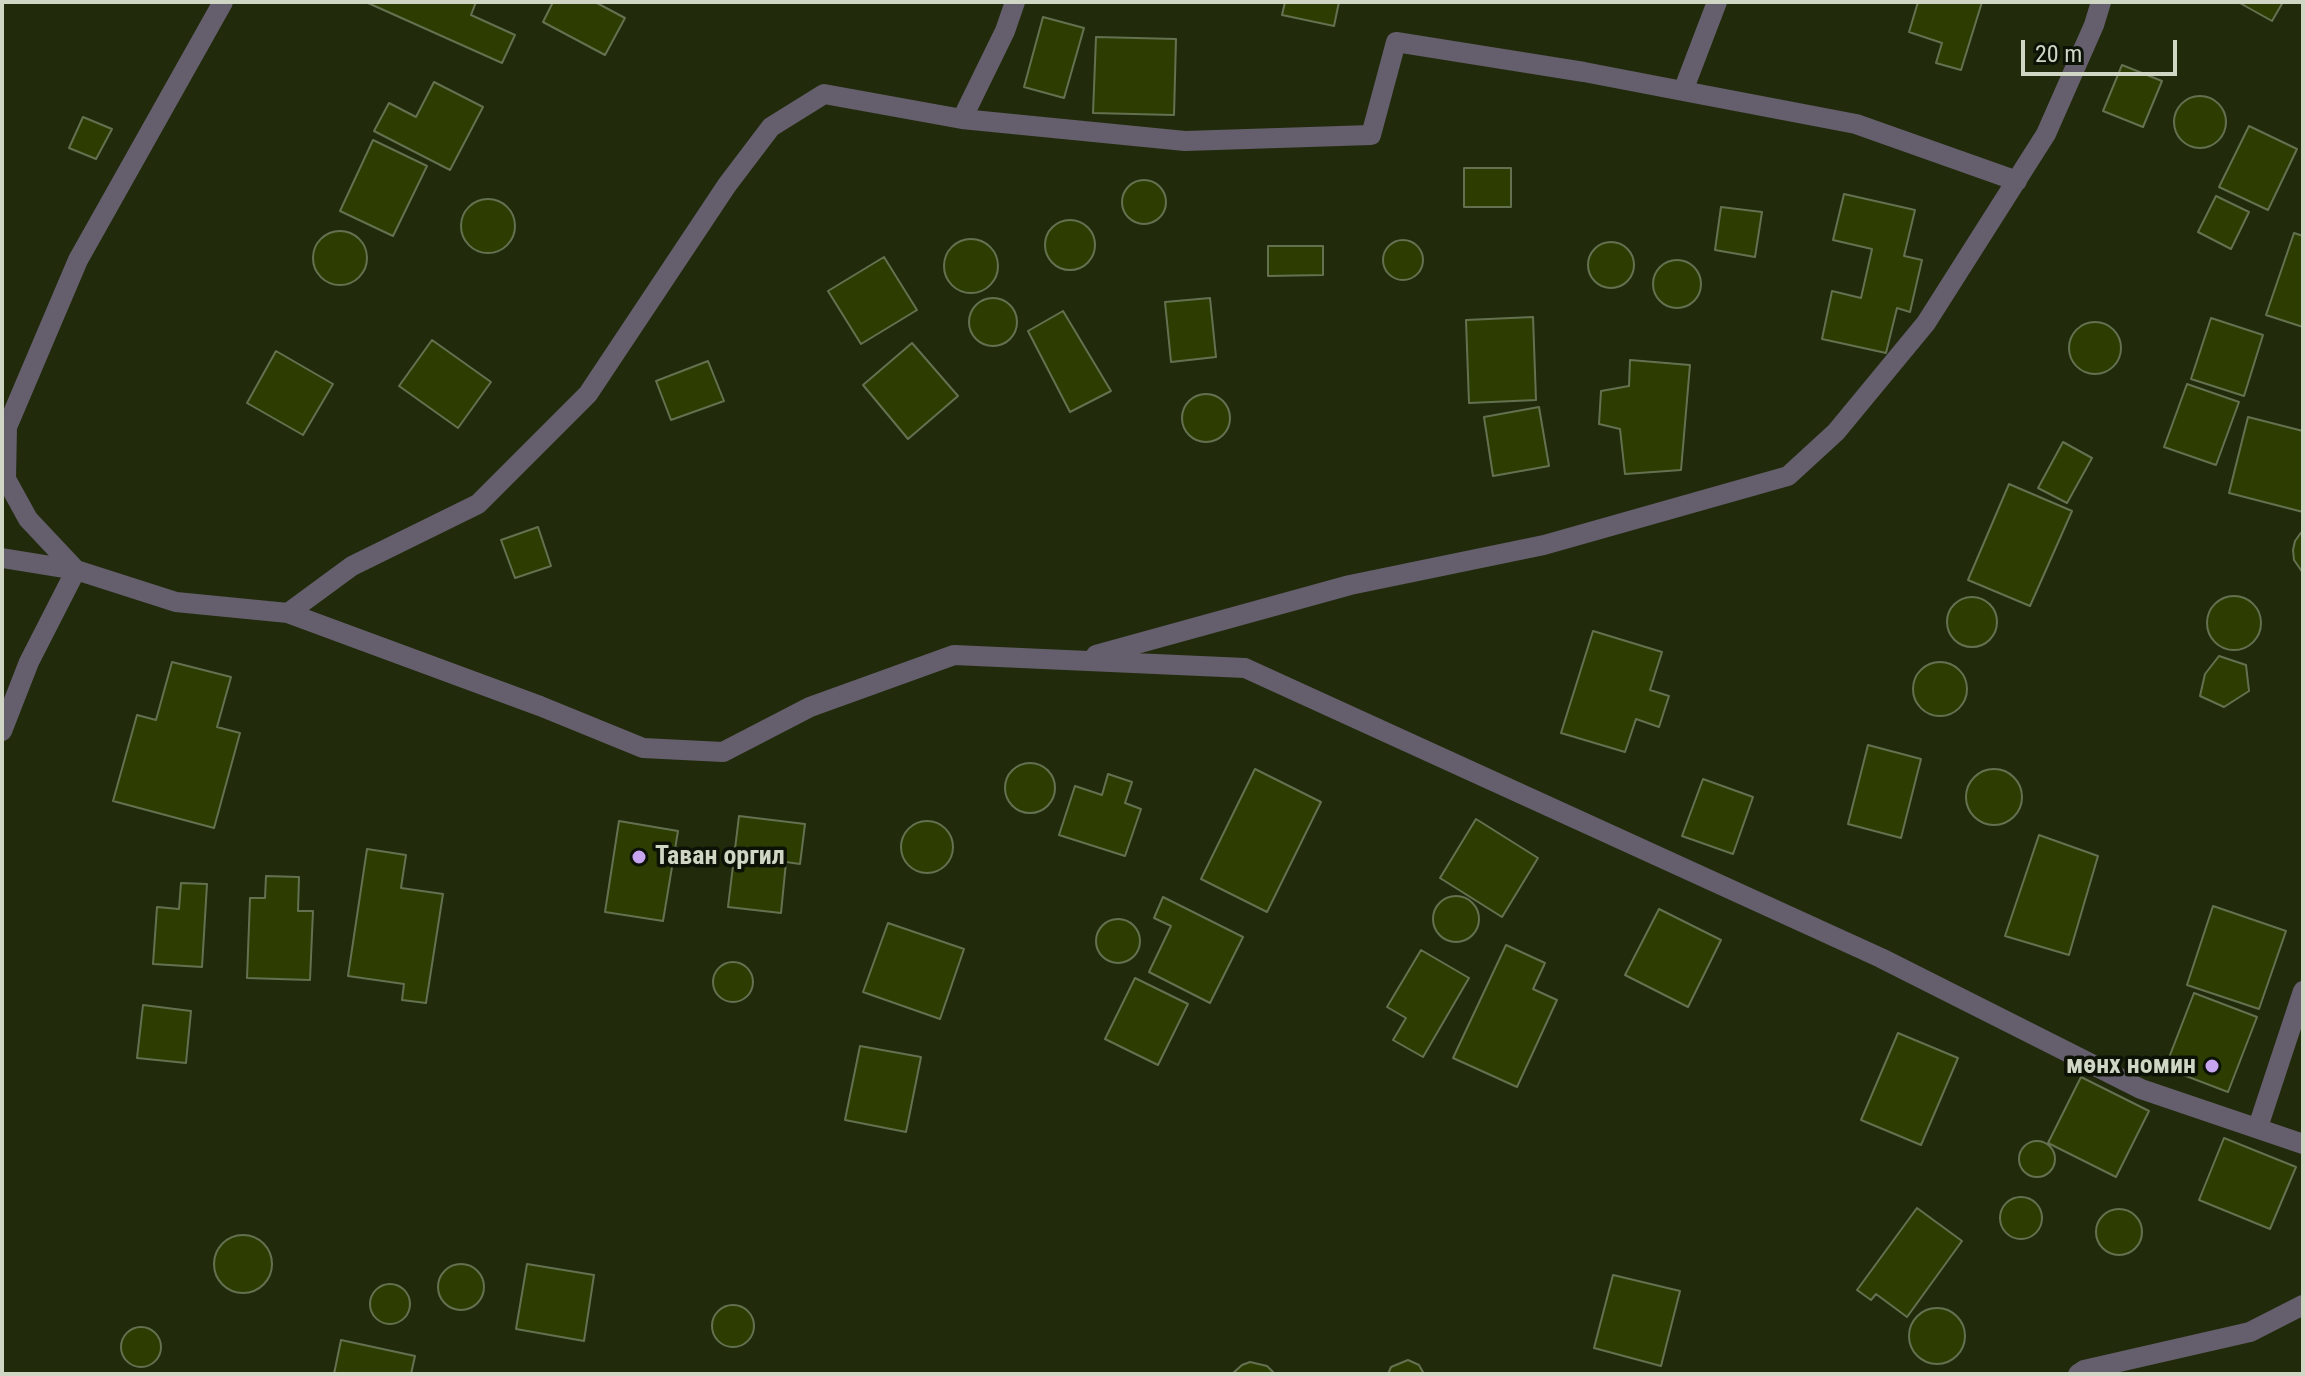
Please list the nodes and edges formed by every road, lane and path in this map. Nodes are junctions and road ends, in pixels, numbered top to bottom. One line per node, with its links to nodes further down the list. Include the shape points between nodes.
1 (223, 2): 9 (street, via 78,260 7,427 6,479 28,519)
2 (1015, 2): 6 (street)
3 (1717, 2): 5 (street)
4 (2101, 2): 7 (street, via 2046,134)
5 (1683, 91): 6 (street, via 1396,42 1371,135 1185,141); 7 (street, via 1856,124)
6 (962, 119): 10 (street, via 824,94 771,127 588,394 478,504 352,566)
7 (2017, 181): 11 (street, via 1926,323 1836,432 1788,476 1544,545 1350,585)
8 (2, 558): 9 (street)
9 (76, 570): 10 (street, via 176,602); 12 (street, via 29,662)
10 (288, 613): 11 (street, via 643,748 723,752 810,707 954,655)
11 (1077, 660): 14 (street, via 1245,668 1881,958 2141,1089)
12 (2, 731)
13 (2303, 991): 14 (street)
14 (2258, 1127): 15 (street)
15 (2303, 1144)
16 (2303, 1305): 17 (street, via 2250,1332)
17 (2078, 1374)

